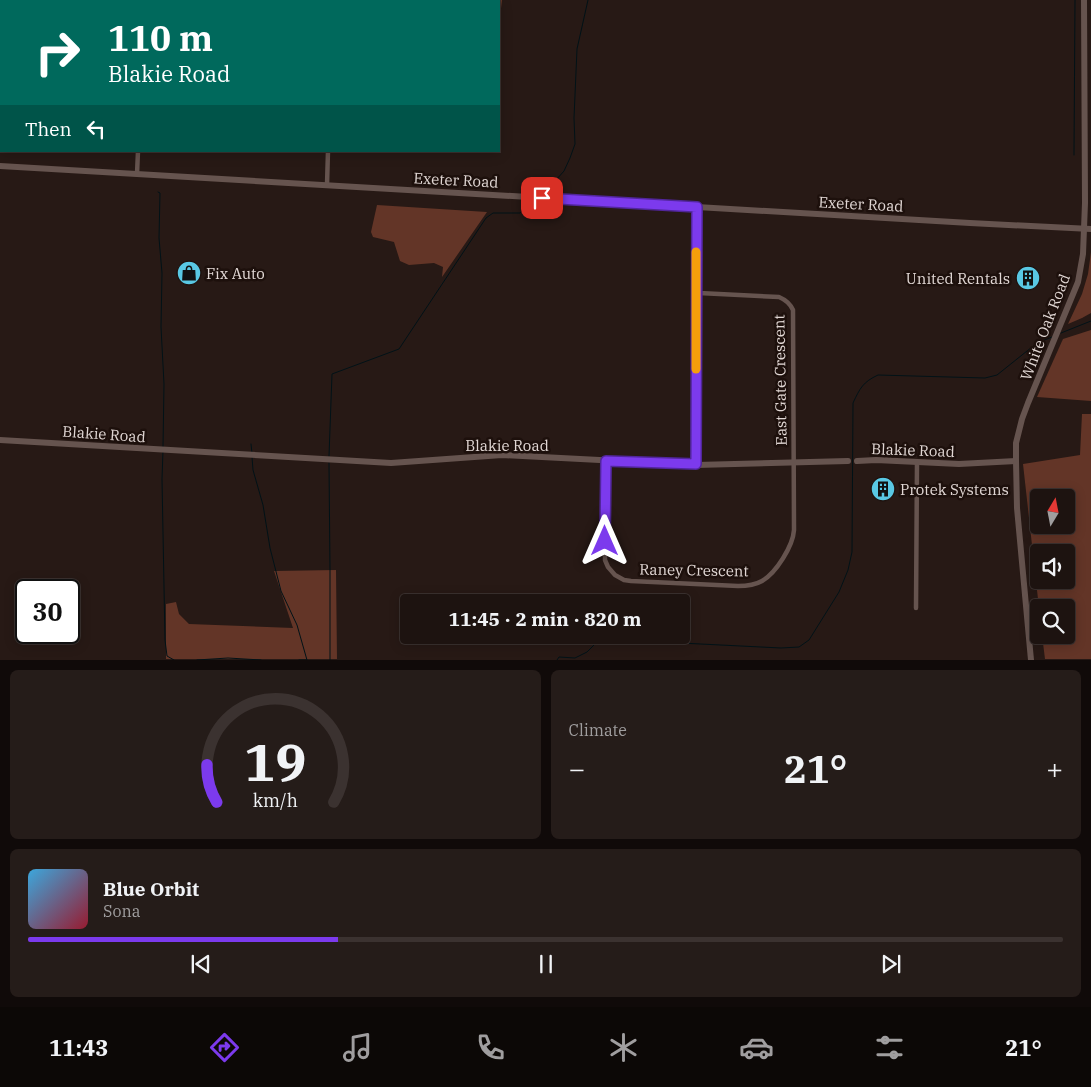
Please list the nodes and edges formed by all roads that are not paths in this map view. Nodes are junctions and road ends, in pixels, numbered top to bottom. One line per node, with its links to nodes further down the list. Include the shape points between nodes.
1 (1084, 0): 8 (street, White Oak Road)
2 (138, 152): 5 (street)
3 (328, 152): 6 (street)
4 (0, 166): 5 (street, Exeter Road)
5 (137, 174): 6 (street, Exeter Road)
6 (327, 185): 7 (street, Exeter Road)
7 (697, 207): 8 (street, Exeter Road); 9 (street)
8 (1088, 228): 14 (street, White Oak Road, via 1078,282 1022,419 1016,443)
9 (696, 292): 16 (street, East Gate Crescent, via 779,297 791,305 794,313); 17 (street)
10 (0, 440): 12 (street, Blakie Road, via 391,463 502,455)
11 (857, 460): 13 (street, Blakie Road); 15 (street, Blakie Road)
12 (606, 461): 16 (street, Raney Crescent, via 606,560 615,575 631,581 738,586 756,583 776,569 792,541); 17 (street, Blakie Road)
13 (848, 461): 16 (street, Blakie Road)
14 (1016, 461): 15 (street, Blakie Road); 19 (street, White Oak Road, via 1017,508)
15 (917, 462): 18 (street)
16 (794, 463): 17 (street, Blakie Road)
17 (696, 464)
18 (916, 608)
19 (1031, 660)

